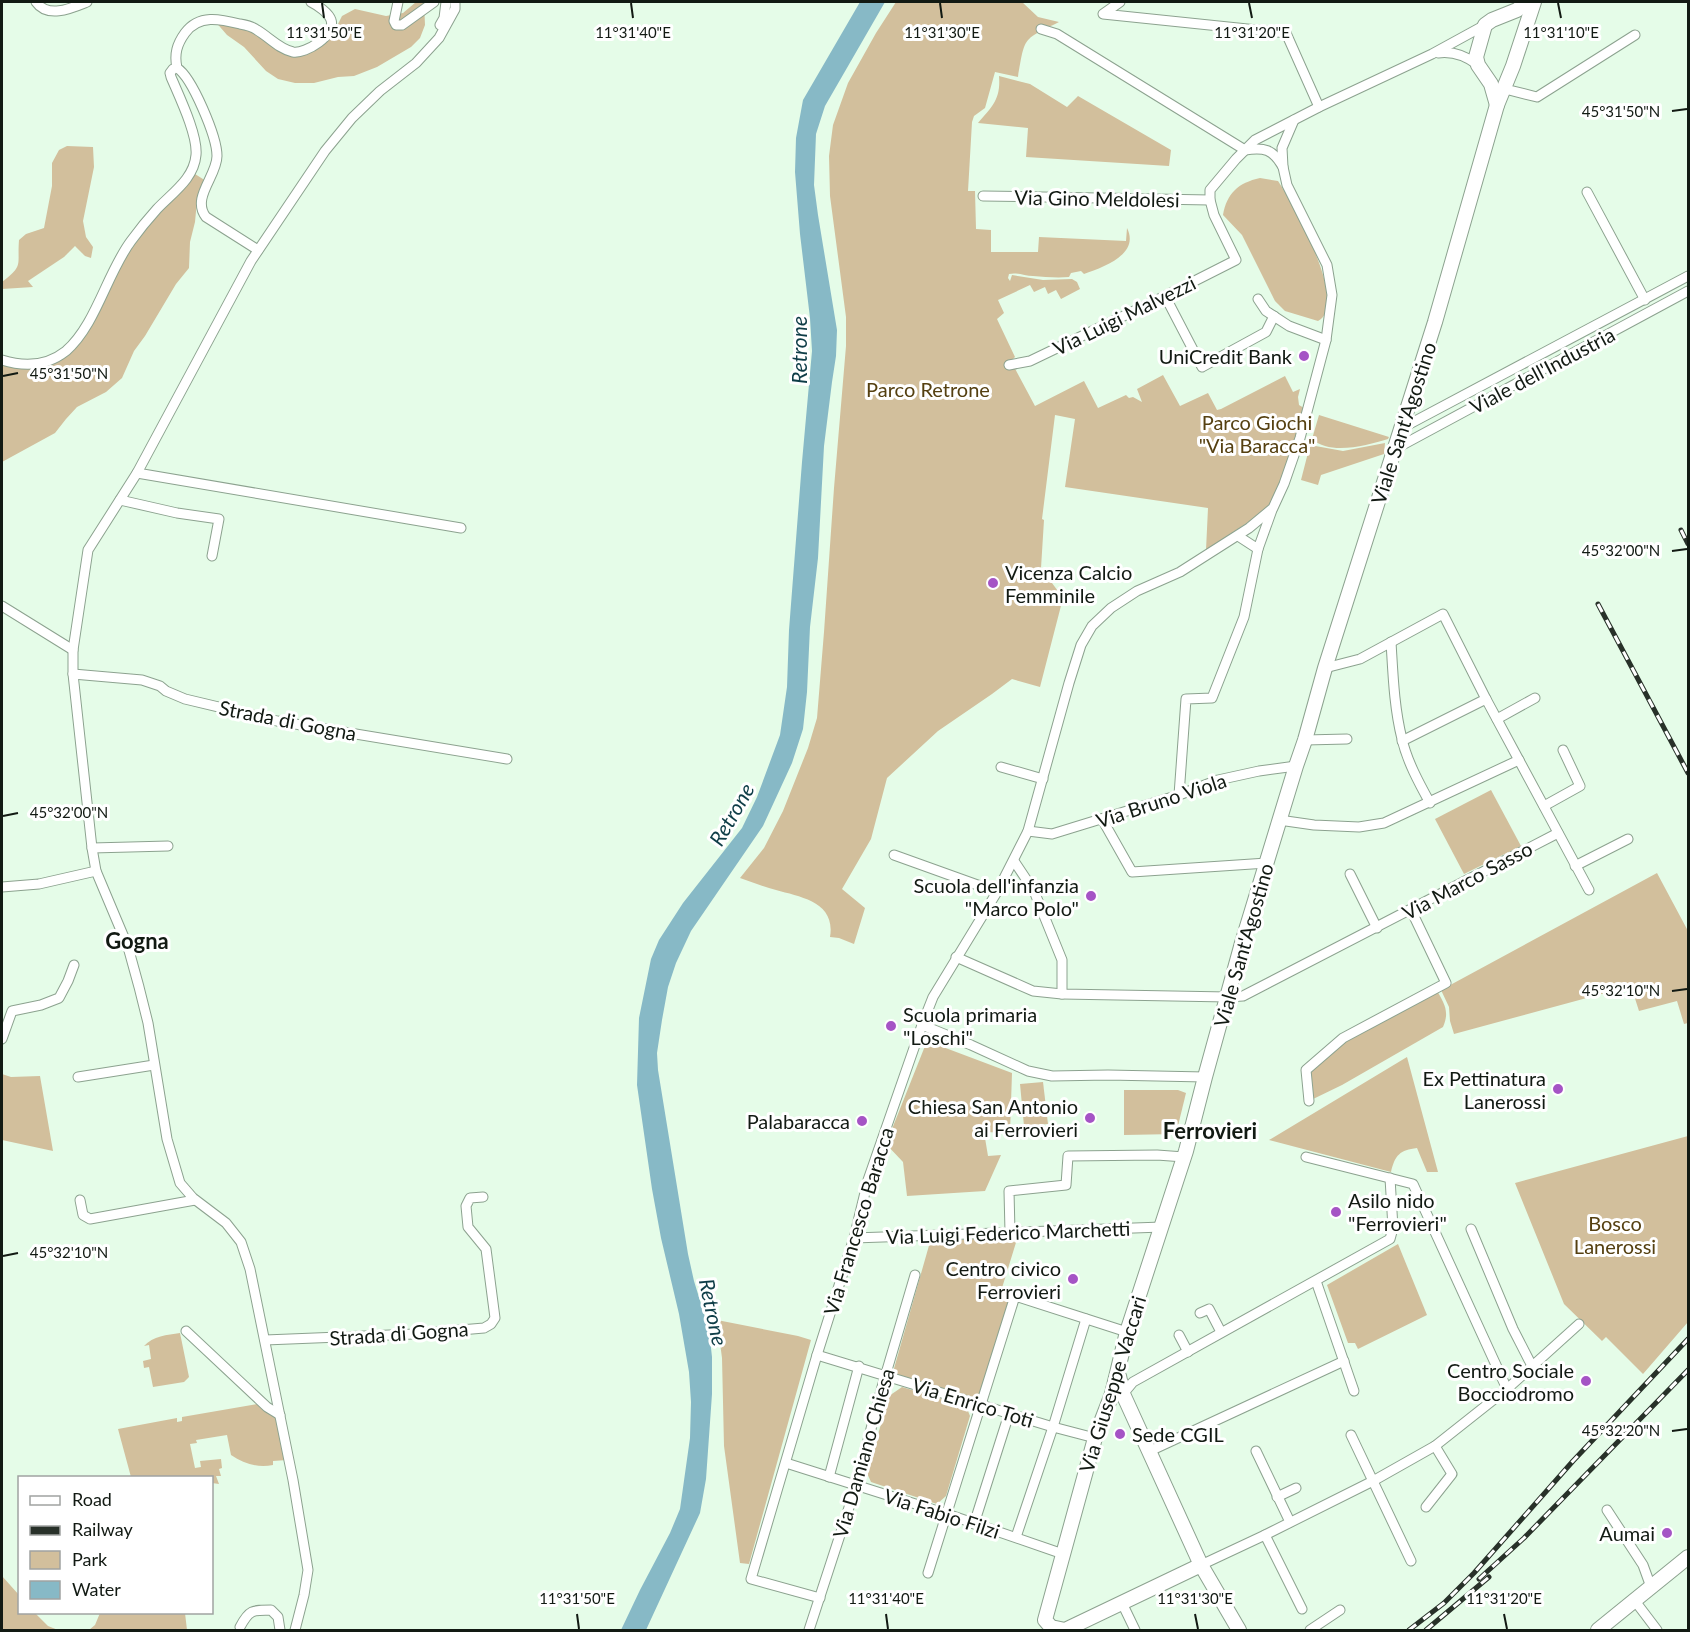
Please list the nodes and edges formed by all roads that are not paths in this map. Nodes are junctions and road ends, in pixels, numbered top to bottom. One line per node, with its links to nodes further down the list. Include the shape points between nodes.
1 (36, 2): 2 (street, via 46,9 63,11)
2 (87, 2)
3 (311, 2): 19 (street, via 332,20 329,32 306,51 291,52 255,28 213,18 196,22 179,40)
4 (399, 2): 5 (street, via 396,25 402,25)
5 (434, 2)
6 (446, 2): 16 (street, via 444,18)
7 (456, 2): 16 (street, via 439,38)
8 (1120, 2): 23 (street, via 1103,14 1286,33)
9 (1527, 2): 11 (main road)
10 (1534, 2): 15 (main road, Viale Sant'Agostino)
11 (1500, 18): 12 (main road); 15 (main road, via 1513,23)
12 (1485, 25): 17 (street); 20 (main road, via 1476,57)
13 (1041, 29): 25 (street, via 1057,34)
14 (1635, 35): 21 (street, via 1537,97)
15 (1522, 36): 18 (main road, Viale Sant'Agostino)
16 (426, 51): 31 (street, via 345,126)
17 (1432, 54): 20 (street, via 1458,54); 23 (street)
18 (1513, 66): 20 (main road, via 1500,74); 21 (main road, Viale Sant'Agostino)
19 (177, 68): 31 (street, via 198,99 216,147 216,165 201,203 203,213); 32 (street, via 170,73 195,144 193,167)
20 (1480, 68): 22 (main road, via 1491,84)
21 (1505, 89): 22 (main road, Viale Sant'Agostino)
22 (1497, 105): 42 (main road, Viale Sant'Agostino)
23 (1318, 108): 24 (street)
24 (1294, 120): 25 (street, via 1255,140); 26 (street, Via Francesco Baracca, via 1282,148)
25 (1245, 150): 26 (street, via 1260,148 1277,157); 29 (street, via 1210,190)
26 (1283, 167): 39 (street, Via Francesco Baracca, via 1287,185 1327,265 1332,296)
27 (1587, 192): 37 (street)
28 (983, 196): 29 (street, Via Gino Meldolesi)
29 (1210, 200): 35 (street, Via Luigi Malvezzi, via 1236,260)
30 (126, 241): 32 (street)
31 (258, 250): 44 (street)
32 (123, 253): 40 (street, via 89,319 67,350 38,364)
33 (1689, 276): 37 (street, Viale dell'Industria)
34 (1689, 291): 43 (street, Viale dell'Industria)
35 (1165, 296): 38 (street, via 1202,366 1266,332); 41 (street, Via Luigi Malvezzi, via 1030,361)
36 (1258, 299): 38 (street)
37 (1645, 300): 42 (street, Viale dell'Industria)
38 (1274, 316): 39 (street)
39 (1326, 340): 46 (street, Via Francesco Baracca, via 1300,438)
40 (2, 360)
41 (1009, 365)
42 (1402, 429): 43 (main road, Viale Sant'Agostino)
43 (1395, 449): 54 (main road, Viale Sant'Agostino)
44 (137, 473): 45 (street); 47 (street)
45 (120, 500): 50 (street, via 219,519); 53 (street, via 88,550)
46 (1272, 508): 48 (street, Via Francesco Baracca); 49 (street)
47 (461, 528)
48 (1238, 536): 49 (street); 67 (street, Via Francesco Baracca, via 1180,572 1128,597 1092,626 1081,645)
49 (1258, 549): 68 (street, via 1244,617 1212,698 1186,699)
50 (212, 556)
51 (2, 606): 53 (street)
52 (1391, 642): 54 (street, via 1360,659); 57 (street, via 1443,614); 61 (street)
53 (74, 650): 55 (street)
54 (1325, 668): 60 (main road, Viale Sant'Agostino)
55 (73, 674): 63 (street, Strada di Gogna, via 142,680 185,699 276,721); 77 (street)
56 (1535, 698): 58 (street)
57 (1486, 699): 58 (street); 61 (street)
58 (1497, 719): 64 (street)
59 (1347, 739): 60 (street)
60 (1305, 741): 65 (main road, Viale Sant'Agostino)
61 (1402, 741): 69 (street)
62 (1563, 750): 70 (street, via 1581,786)
63 (507, 759)
64 (1519, 760): 69 (street); 70 (street)
65 (1296, 766): 68 (street, Via Bruno Viola, via 1218,780); 72 (main road, Viale Sant'Agostino)
66 (1001, 767): 67 (street)
67 (1042, 779): 73 (street, Via Francesco Baracca)
68 (1179, 795): 71 (street, Via Bruno Viola)
69 (1430, 803): 72 (street, via 1384,823 1359,827)
70 (1544, 806): 74 (street)
71 (1102, 819): 73 (street, Via Bruno Viola, via 1052,834); 80 (street, via 1132,872)
72 (1279, 820): 80 (main road, Viale Sant'Agostino)
73 (1028, 831): 79 (street, Via Francesco Baracca)
74 (1558, 833): 81 (street); 87 (street, Via Marco Sasso)
75 (1628, 839): 81 (street)
76 (168, 846): 77 (street)
77 (92, 848): 82 (street)
78 (894, 855): 86 (street)
79 (1014, 861): 86 (street, Via Francesco Baracca); 91 (street, via 1034,891 1062,960)
80 (1267, 863): 92 (main road, Viale Sant'Agostino)
81 (1575, 866): 85 (street)
82 (96, 871): 84 (street, via 39,884); 95 (street, via 128,947 148,1023)
83 (1350, 874): 88 (street)
84 (2, 887)
85 (1589, 890)
86 (997, 892): 89 (street, Via Francesco Baracca)
87 (1411, 910): 88 (street, Via Marco Sasso); 98 (street, via 1446,983 1343,1038 1306,1070)
88 (1377, 928): 92 (street, Via Marco Sasso, via 1243,996)
89 (956, 957): 91 (street, Via Marco Sasso, via 1033,991); 93 (street, Via Francesco Baracca)
90 (74, 964): 94 (street, via 59,998 12,1011)
91 (1062, 994): 92 (street, Via Marco Sasso)
92 (1228, 997): 97 (main road, Viale Sant'Agostino)
93 (922, 1025): 97 (street, via 1028,1071 1053,1076); 108 (street, Via Francesco Baracca, via 868,1180)
94 (2, 1039)
95 (154, 1065): 96 (street); 104 (street, via 180,1183)
96 (78, 1077)
97 (1204, 1077): 99 (main road, Viale Sant'Agostino)
98 (1309, 1101)
99 (1185, 1154): 105 (main road, Via Giuseppe Vaccari); 107 (street, via 1068,1156 1066,1185 1009,1191)
100 (1306, 1157): 101 (street)
101 (1390, 1178): 110 (street, via 1394,1228 1390,1239); 125 (street, via 1413,1184)
102 (483, 1197): 118 (street, Strada di Gogna, via 470,1198 466,1206 468,1227 486,1249 495,1318 491,1324 484,1328 414,1334)
103 (80, 1200): 104 (street, via 82,1215 90,1218)
104 (195, 1200): 118 (street, via 226,1223 241,1242)
105 (1162, 1227): 107 (street, Via Luigi Federico Marchetti); 115 (main road, Via Giuseppe Vaccari)
106 (1470, 1229): 123 (street)
107 (1010, 1232): 108 (street, Via Luigi Federico Marchetti)
108 (854, 1238): 120 (street, Via Francesco Baracca)
109 (915, 1275): 124 (street, Via Damiano Chiesa)
110 (1316, 1281): 116 (street); 121 (street)
111 (1200, 1313): 116 (street, via 1209,1309)
112 (1086, 1319): 115 (street); 128 (street, via 1015,1296); 131 (street)
113 (1579, 1324): 123 (street)
114 (186, 1331): 130 (street)
115 (1127, 1332): 127 (main road, Via Giuseppe Vaccari, via 1118,1371)
116 (1221, 1332): 119 (street)
117 (1179, 1335): 119 (street)
118 (265, 1340): 130 (street)
119 (1188, 1352): 127 (street)
120 (817, 1355): 122 (street, Via Enrico Toti); 137 (street, Via Francesco Baracca)
121 (1344, 1361): 126 (street); 135 (street)
122 (859, 1366): 124 (street, Via Enrico Toti); 138 (street)
123 (1532, 1366): 125 (street)
124 (886, 1375): 128 (street, Via Enrico Toti); 140 (street, Via Damiano Chiesa)
125 (1507, 1389): 134 (street)
126 (1354, 1391)
127 (1118, 1394): 133 (main road, Via Giuseppe Vaccari); 135 (main road)
128 (981, 1405): 129 (street, Via Enrico Toti); 145 (street)
129 (1009, 1414): 131 (street, Via Enrico Toti); 147 (street)
130 (280, 1415): 163 (street, via 308,1570)
131 (1053, 1427): 133 (street, Via Enrico Toti); 149 (street)
132 (1351, 1435): 139 (street)
133 (1095, 1438): 150 (main road, Via Giuseppe Vaccari)
134 (1435, 1446): 139 (street); 143 (street, via 1452,1474)
135 (1150, 1450): 153 (main road)
136 (1256, 1451): 142 (street)
137 (786, 1463): 138 (street, Via Fabio Filzi); 156 (street, Via Francesco Baracca, via 751,1579)
138 (829, 1477): 140 (street, Via Fabio Filzi)
139 (1373, 1481): 146 (street); 152 (street)
140 (856, 1486): 145 (street, Via Fabio Filzi); 156 (street, Via Damiano Chiesa)
141 (1296, 1488): 142 (street)
142 (1277, 1497): 146 (street)
143 (1426, 1507)
144 (1607, 1510): 155 (street, via 1643,1565)
145 (947, 1514): 147 (street, Via Fabio Filzi); 154 (street)
146 (1290, 1522): 148 (street)
147 (974, 1524): 149 (street, Via Fabio Filzi)
148 (1265, 1535): 153 (street); 159 (street)
149 (1016, 1537): 150 (street, Via Fabio Filzi)
150 (1063, 1554): 158 (main road, Via Giuseppe Vaccari, via 1045,1620 1051,1627 1065,1629)
151 (1689, 1557): 155 (main road)
152 (1411, 1561)
153 (1201, 1565): 158 (main road); 166 (main road)
154 (928, 1574)
155 (1651, 1587): 157 (main road)
156 (820, 1598): 164 (street, Via Damiano Chiesa)
157 (1635, 1601): 168 (main road); 169 (street)
158 (1122, 1603): 165 (street)
159 (1302, 1609)
160 (1340, 1610): 167 (street)
161 (240, 1627): 162 (street, via 247,1614 271,1610 278,1617)
162 (280, 1630)
163 (295, 1630)
164 (809, 1630)
165 (1135, 1630)
166 (1239, 1630)
167 (1310, 1630)
168 (1598, 1630)
169 (1657, 1630)

